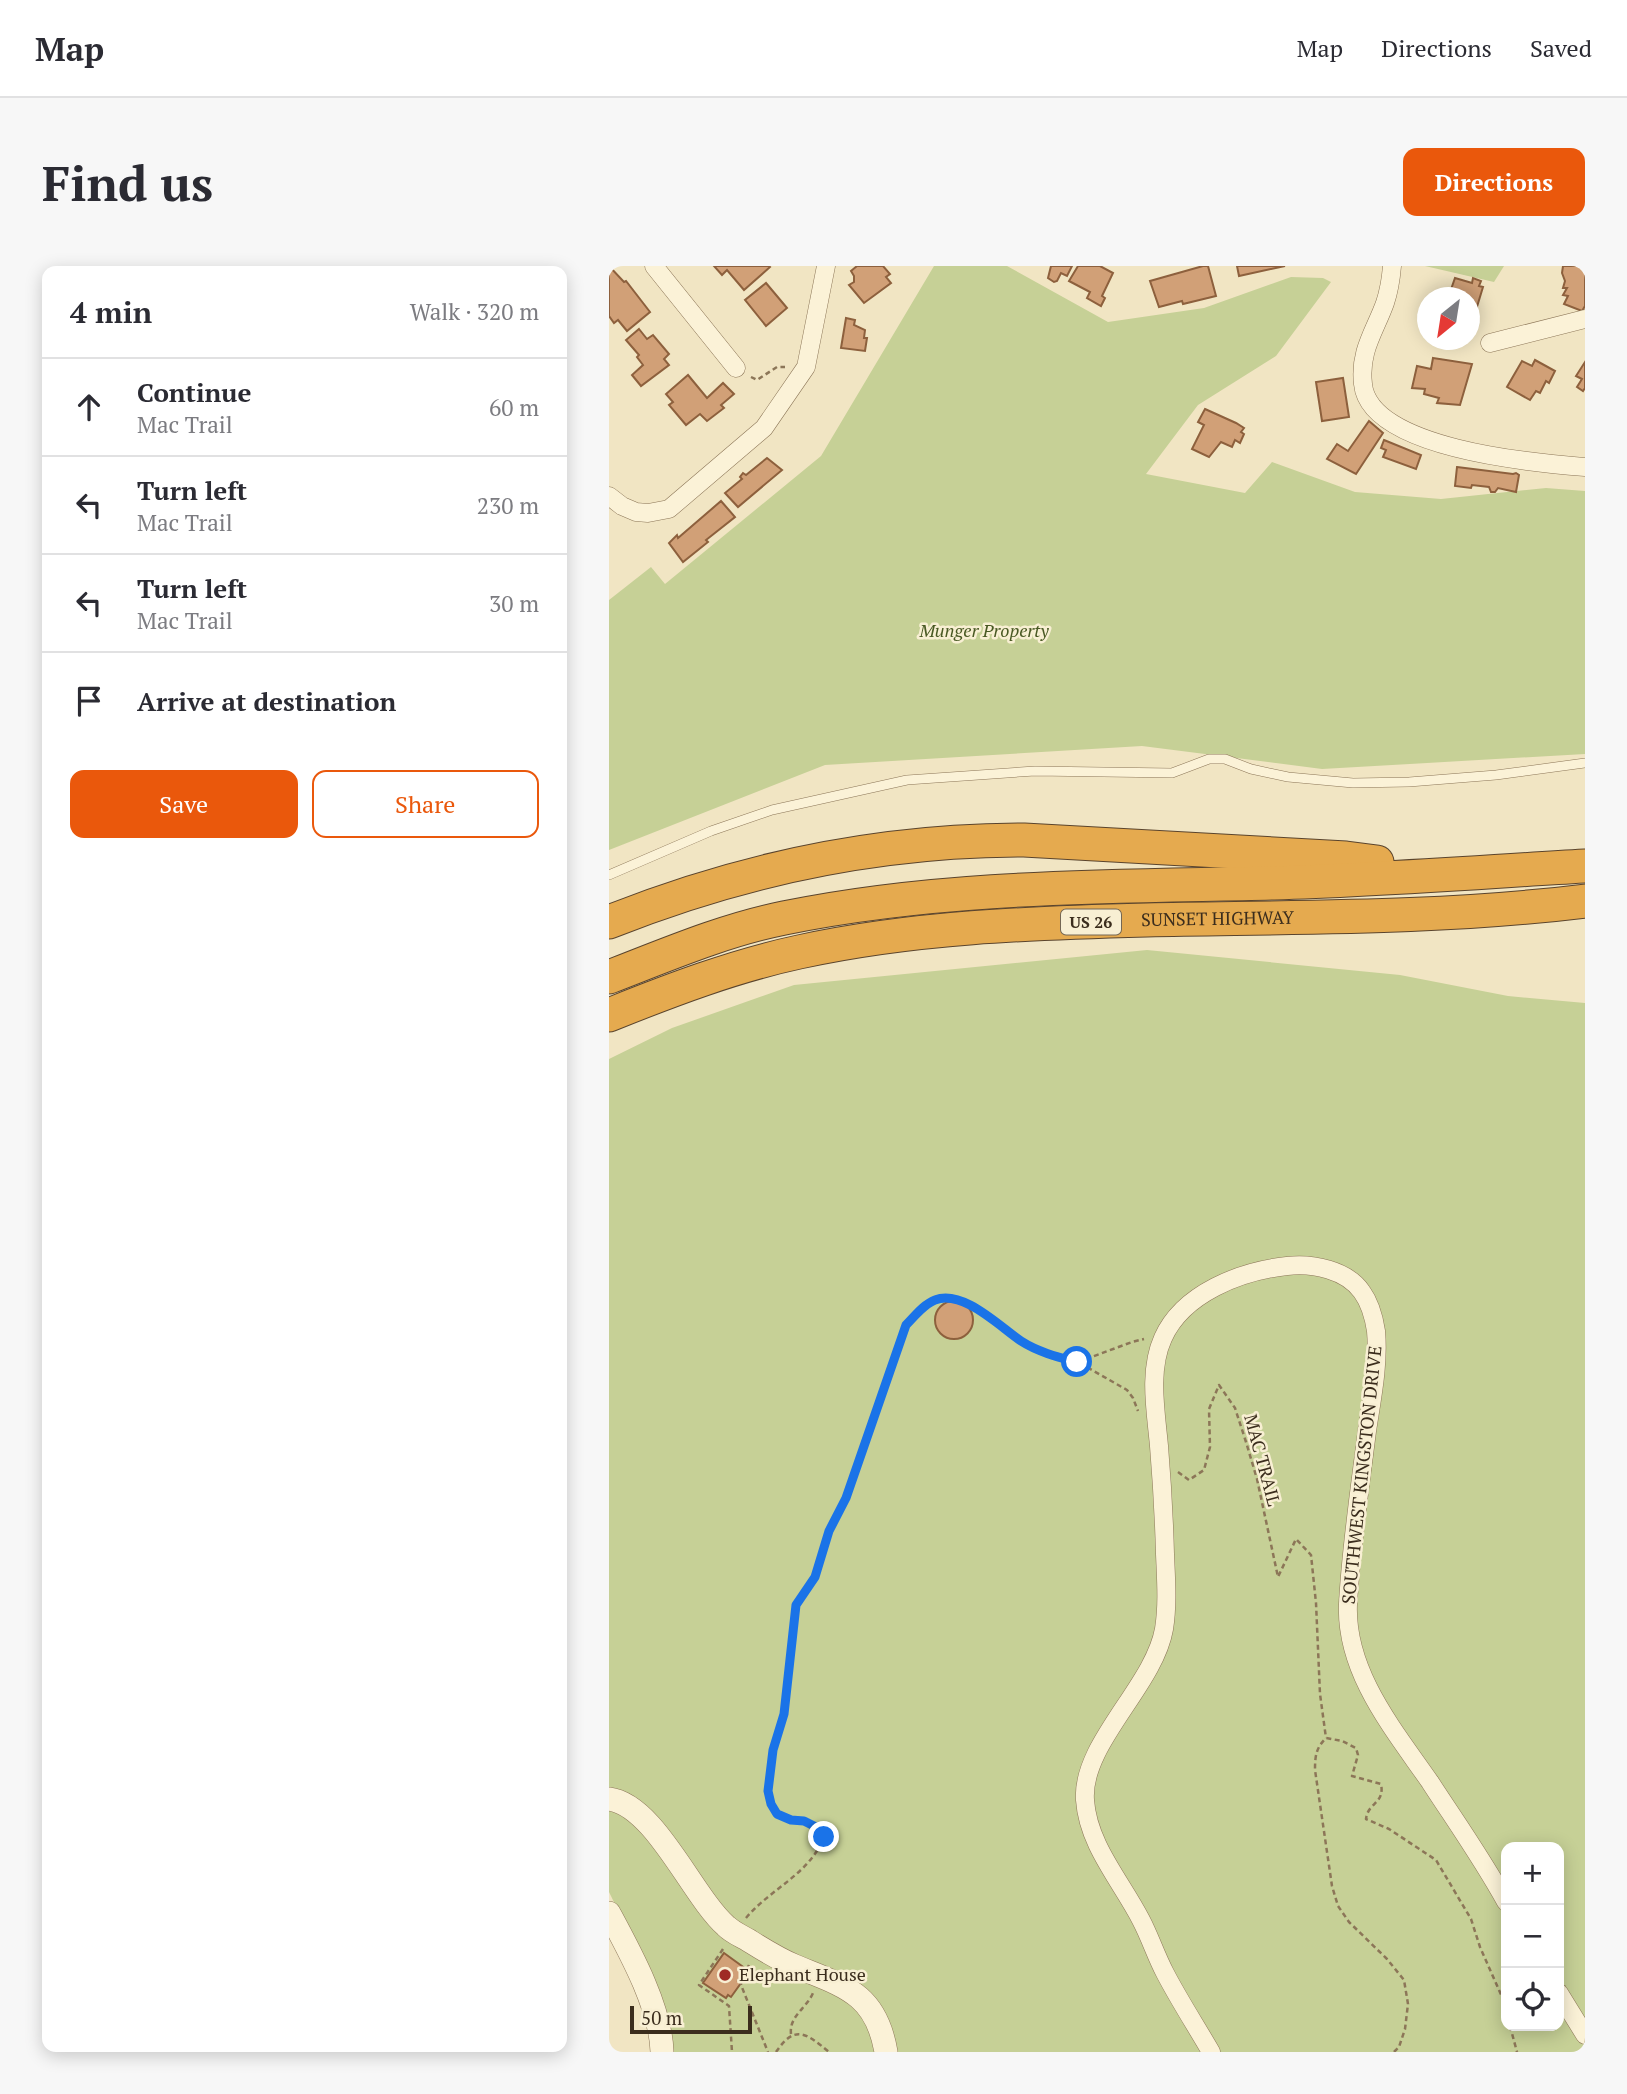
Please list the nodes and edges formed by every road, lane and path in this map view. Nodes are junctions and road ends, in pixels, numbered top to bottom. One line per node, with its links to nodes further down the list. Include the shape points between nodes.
1 (654, 266): 7 (street)
2 (826, 266): 6 (street)
3 (1392, 266): 8 (street, via 1364,364 1369,404 1384,419 1445,447 1539,464)
4 (1585, 319): 5 (street)
5 (1490, 343)
6 (806, 367): 7 (path, via 777,367 757,380); 9 (street, via 764,428 669,509 636,512)
7 (736, 368)
8 (1585, 467)
9 (609, 496)
10 (1585, 764): 12 (lane, via 1496,775 1353,783 1288,777 1225,759 1209,759 1172,773 1035,771 907,780 772,810)
11 (1585, 866): 13 (highway, SUNSET HIGHWAY / US 26)
12 (609, 875)
13 (1407, 877): 15 (highway, via 1386,863 1346,858 973,840 816,859 702,888); 16 (highway, SUNSET HIGHWAY / US 26, via 1022,889 885,901 782,918 718,936)
14 (1585, 901): 17 (highway, SUNSET HIGHWAY / US 26, via 1445,913 1096,921 909,933 749,964)
15 (609, 922)
16 (609, 977)
17 (609, 1015)
18 (1163, 1338): 19 (path, via 1137,1340); 21 (street, SOUTHWEST KINGSTON DRIVE, via 1155,1380); 24 (street, SOUTHWEST KINGSTON DRIVE, via 1195,1300 1247,1274 1280,1267 1306,1265 1337,1273 1353,1282 1368,1301 1376,1332 1375,1368 1351,1558 1350,1640 1378,1704)
19 (1077, 1362): 20 (path, via 1126,1390); 26 (path, via 1021,1340 996,1320 954,1298 935,1300 906,1325 815,1577 796,1605 784,1714 768,1791 777,1814 804,1821 824,1837 811,1862)
20 (1141, 1419)
21 (1160, 1459): 22 (path, MAC TRAIL, via 1189,1480 1204,1470 1210,1447 1209,1409 1219,1385 1235,1408 1246,1442 1278,1577 1296,1539 1311,1555); 41 (street, SOUTHWEST KINGSTON DRIVE, via 1167,1596 1164,1629 1150,1668 1098,1752 1087,1779 1085,1803 1094,1840)
22 (1326, 1738): 30 (path, via 1356,1748 1352,1776 1381,1784 1379,1801 1366,1813 1366,1819 1436,1860 1471,1919); 42 (path, via 1315,1754 1315,1770 1332,1886 1349,1922 1404,1980 1408,2004 1405,2029)
23 (609, 1798): 29 (street, via 628,1804 646,1823 726,1927 775,1957)
24 (1501, 1893)
25 (609, 1913): 35 (street, via 645,1989)
26 (744, 1921)
27 (725, 1946): 36 (path, via 699,1985 729,2006)
28 (750, 1963): 37 (path, via 741,1985)
29 (820, 1975): 33 (path, via 810,2000 792,2021); 40 (street, via 847,1988 869,2009 879,2024)
30 (1501, 1995)
31 (1564, 2001): 34 (street)
32 (1511, 2031): 43 (path)
33 (791, 2034): 38 (path); 39 (path, via 809,2038)
34 (1585, 2035)
35 (662, 2052)
36 (732, 2052)
37 (768, 2052)
38 (776, 2052)
39 (829, 2052)
40 (886, 2052)
41 (1211, 2052)
42 (1394, 2052)
43 (1517, 2052)

